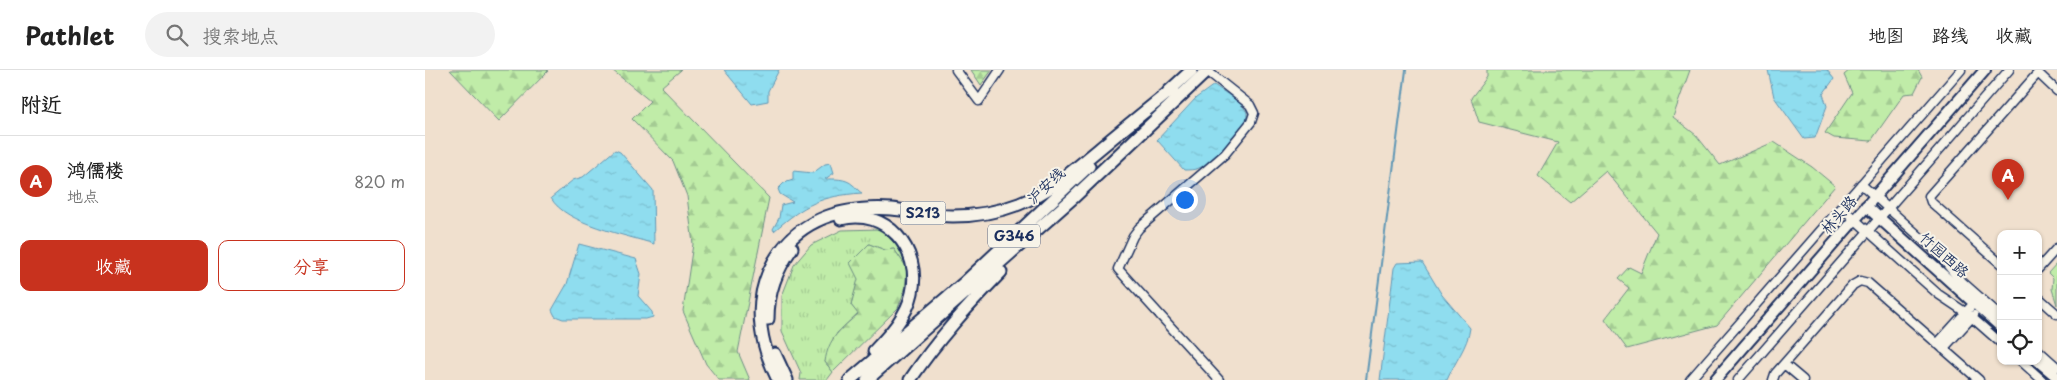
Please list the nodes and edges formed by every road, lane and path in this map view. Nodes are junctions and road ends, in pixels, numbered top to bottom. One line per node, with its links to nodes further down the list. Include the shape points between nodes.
1 (956, 70): 2 (street, via 979,101)
2 (1000, 70)
3 (1192, 70): 8 (highway, 沪安线 / G346)
4 (1207, 70): 12 (highway, 沪安线 / G346); 41 (street, via 1249,105 1254,112 1251,122 1225,154 1139,228 1118,269)
5 (1961, 70): 10 (street)
6 (1985, 70): 11 (main road, 林头路)
7 (2009, 70): 15 (street)
8 (1174, 88): 35 (highway, S213, via 1077,168 1021,203 988,214 952,216 860,208 823,217 805,228 774,259 760,304 761,330); 38 (highway, 沪安线 / G346, via 964,283)
9 (2057, 91): 20 (street, via 2038,73 1929,196 1931,202)
10 (1861, 184): 11 (street); 14 (street)
11 (1875, 197): 13 (main road, 林头路); 15 (street)
12 (1073, 198): 39 (highway, 沪安线 / G346); 40 (highway, via 965,309)
13 (1867, 206): 16 (main road, 竹园西路); 17 (main road, 林头路)
14 (1841, 207): 17 (street); 42 (street)
15 (1888, 208): 16 (street); 26 (street, via 1938,254)
16 (1880, 218): 18 (street); 23 (main road, 竹园西路)
17 (1855, 219): 18 (street); 43 (main road, 林头路)
18 (1868, 231): 25 (street, via 1938,294); 44 (street)
19 (2057, 248): 21 (street)
20 (1997, 260)
21 (2042, 265)
22 (2042, 301): 24 (street)
23 (1977, 305): 25 (street); 27 (main road, 竹园西路)
24 (2057, 314)
25 (1969, 315): 28 (street); 29 (street)
26 (1997, 320)
27 (1997, 320)
28 (1997, 340)
29 (1940, 346): 32 (street, via 1868,283 1860,281); 47 (street)
30 (2042, 356): 34 (street)
31 (2042, 363): 34 (main road)
32 (1784, 364): 45 (street); 46 (street)
33 (2025, 365): 48 (street)
34 (2055, 374)
35 (778, 380)
36 (787, 380): 37 (highway, via 768,331 771,286 782,262 809,232 844,218 860,217 878,221 899,238 910,255 913,287 904,314 891,333)
37 (845, 380)
38 (850, 380)
39 (867, 380)
40 (910, 380)
41 (1219, 380)
42 (1690, 380)
43 (1715, 380)
44 (1738, 380)
45 (1773, 380)
46 (1803, 380)
47 (1979, 380)
48 (2041, 380)

